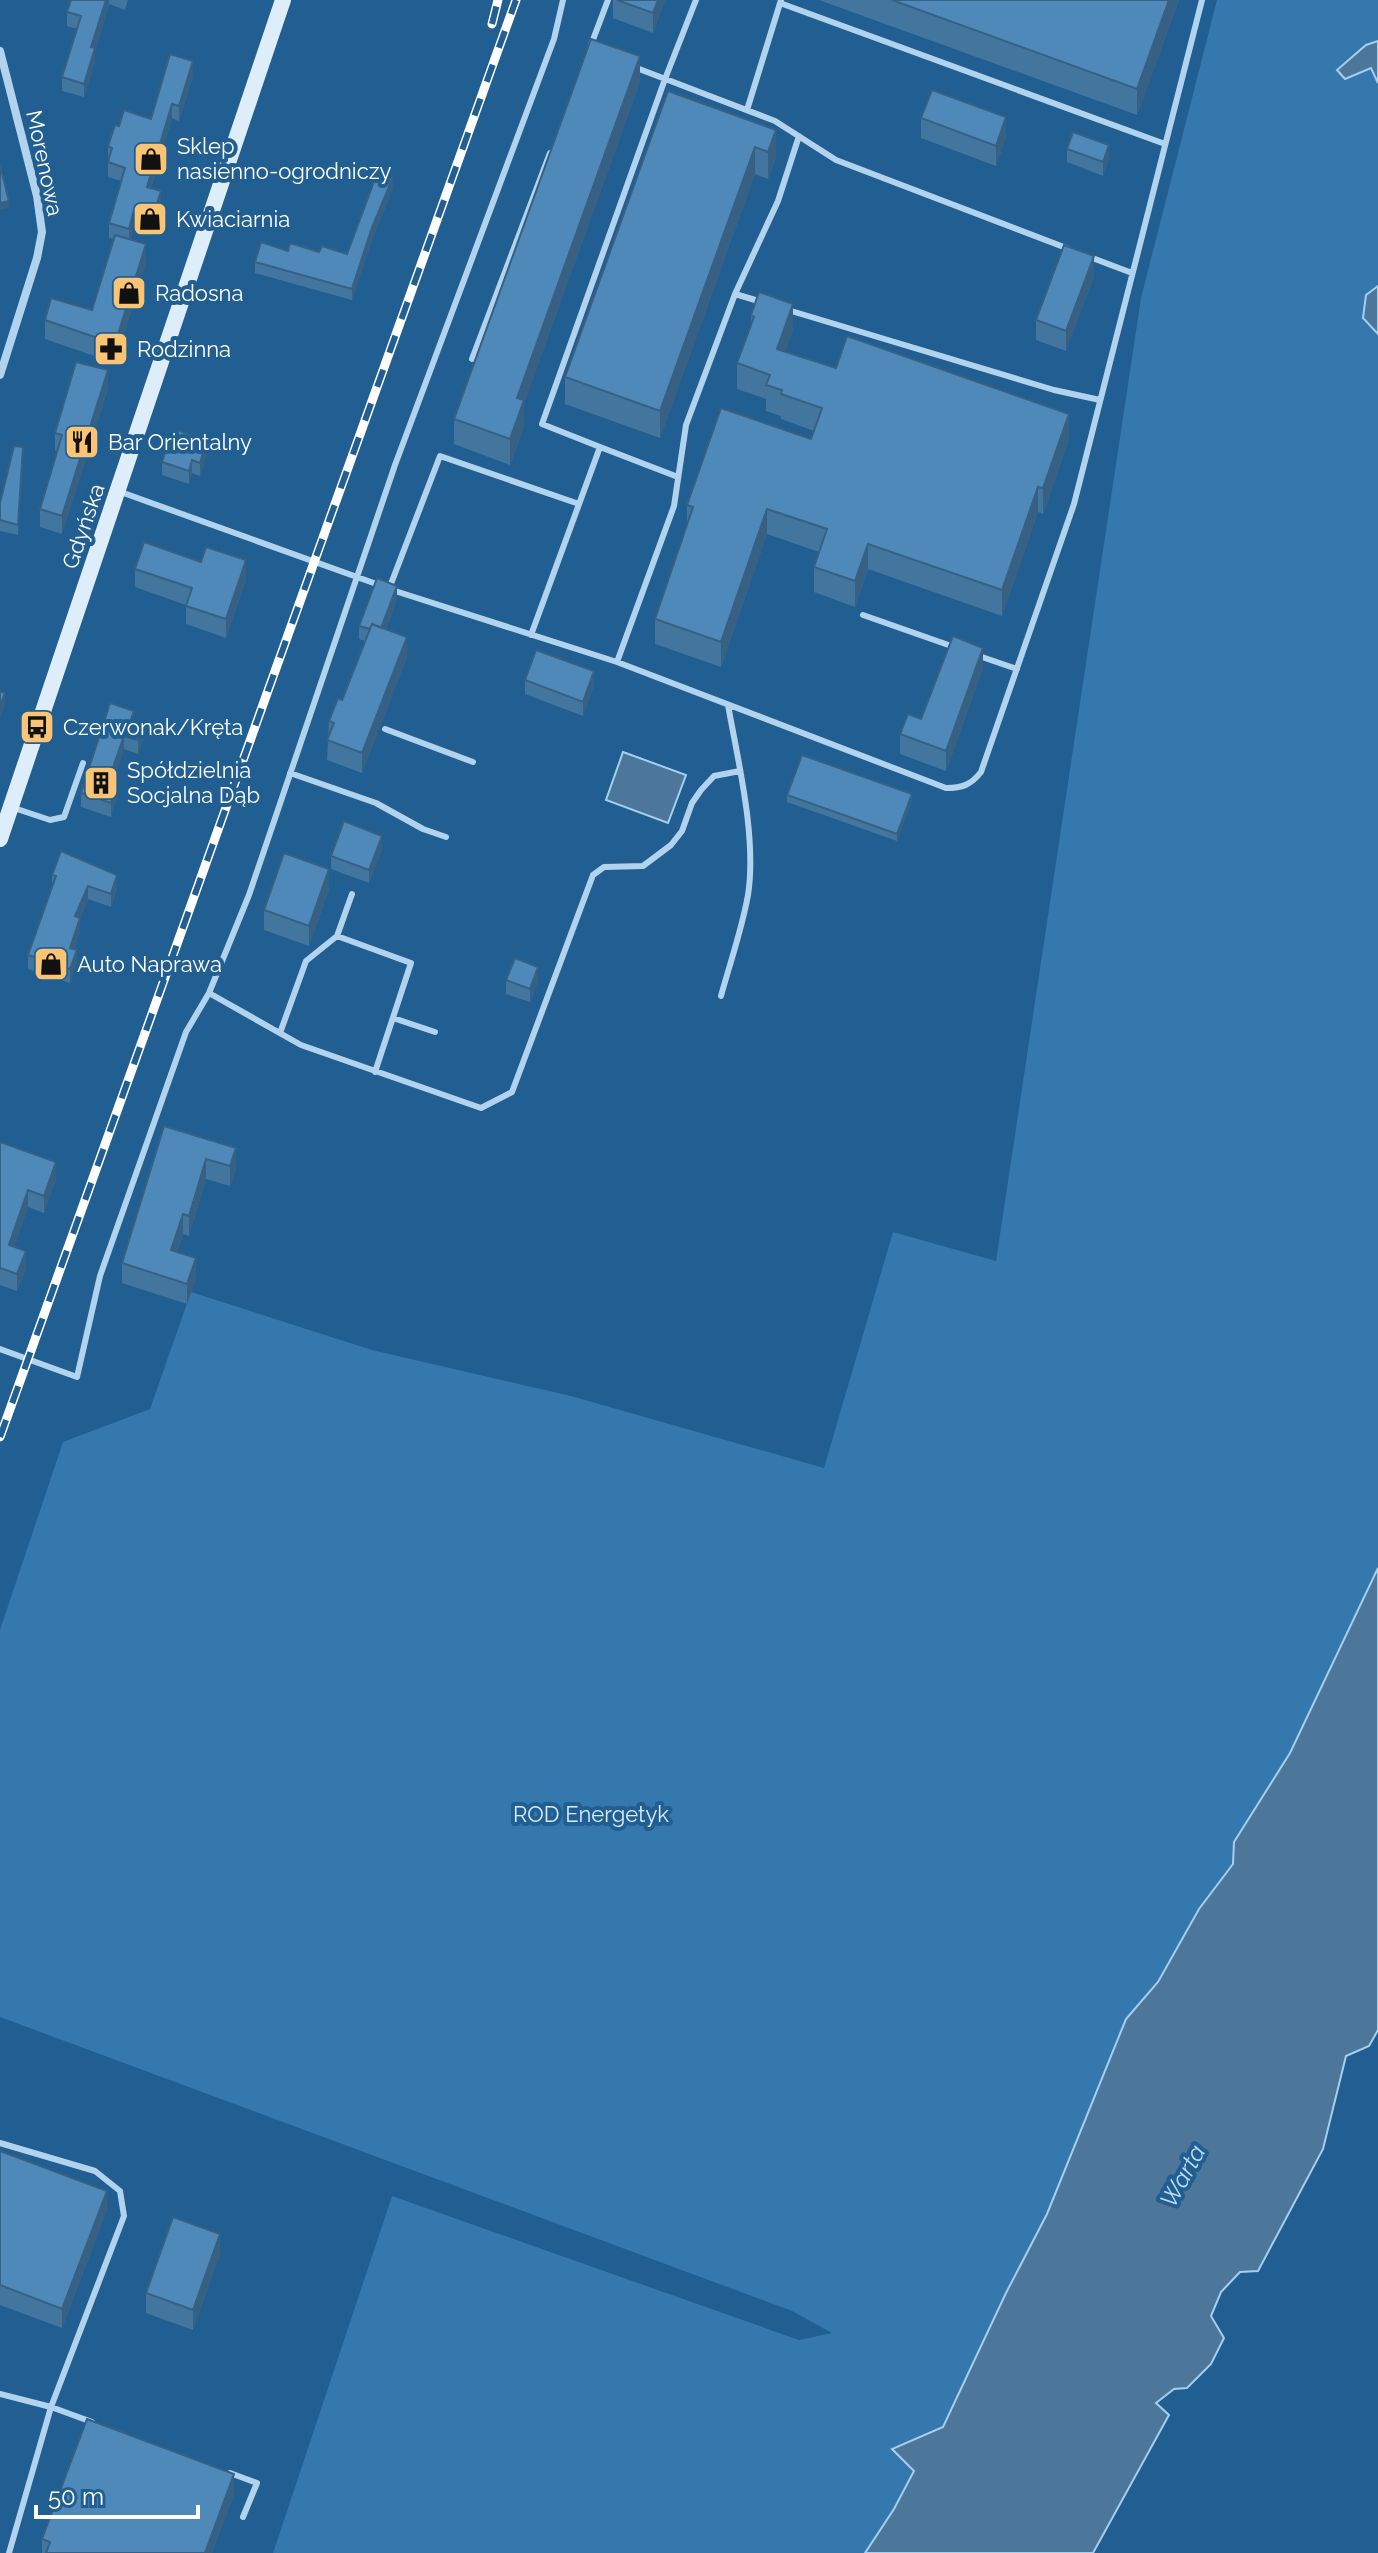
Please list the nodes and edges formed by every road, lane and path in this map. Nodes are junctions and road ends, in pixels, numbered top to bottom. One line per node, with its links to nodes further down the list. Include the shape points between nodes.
1 (283, 0): 22 (main road, Gdyńska)
2 (563, 0): 24 (lane, via 554,39)
3 (608, 0): 8 (lane)
4 (696, 0): 10 (lane)
5 (1202, 0): 14 (lane)
6 (781, 1): 11 (lane); 14 (lane)
7 (0, 51): 18 (street, Morenowa, via 42,232)
8 (589, 51)
9 (628, 65): 10 (lane)
10 (665, 79): 11 (lane); 20 (lane, via 542,424)
11 (747, 110): 12 (lane)
12 (799, 136): 15 (lane, via 836,160); 16 (lane, via 778,201)
13 (556, 139): 17 (lane)
14 (1165, 144): 15 (lane)
15 (1132, 273): 19 (lane)
16 (735, 294): 19 (lane); 21 (lane, via 686,425)
17 (472, 359)
18 (0, 375)
19 (1100, 400): 31 (lane, via 1074,504)
20 (600, 447): 21 (lane); 23 (lane)
21 (678, 477): 30 (lane, via 674,506)
22 (118, 491): 24 (lane); 38 (main road, Gdyńska)
23 (579, 504): 25 (lane, via 440,456); 27 (lane)
24 (357, 578): 25 (lane); 37 (lane)
25 (389, 589): 27 (lane)
26 (863, 615): 28 (lane)
27 (531, 635): 30 (lane)
28 (961, 649)
29 (975, 654): 31 (lane)
30 (617, 662): 32 (lane)
31 (1017, 669): 32 (lane, via 981,772 961,788 946,788)
32 (728, 705): 36 (lane)
33 (385, 729): 34 (lane)
34 (473, 762)
35 (83, 763): 38 (lane, via 64,817 50,820)
36 (740, 771): 44 (lane, via 750,855 748,894); 48 (lane, via 714,776 692,803 671,845 643,866 604,867 593,875 512,1092 481,1108)
37 (290, 773): 39 (lane, via 376,803); 43 (lane)
38 (11, 807): 40 (main road, Gdyńska)
39 (446, 837)
40 (0, 839)
41 (352, 894): 42 (lane)
42 (337, 936): 45 (lane, via 411,963); 47 (lane, via 306,961)
43 (209, 993): 47 (lane); 49 (lane, via 186,1032 100,1276 77,1377)
44 (721, 996)
45 (393, 1018): 46 (lane); 48 (lane)
46 (435, 1032)
47 (280, 1033): 48 (lane)
48 (375, 1072)
49 (0, 1349)
50 (0, 2143): 52 (lane, via 95,2171 120,2191 124,2216)
51 (0, 2394): 52 (lane)
52 (51, 2407): 53 (lane); 56 (lane)
53 (95, 2423)
54 (227, 2472): 55 (lane, via 257,2483)
55 (243, 2517)
56 (9, 2553)

